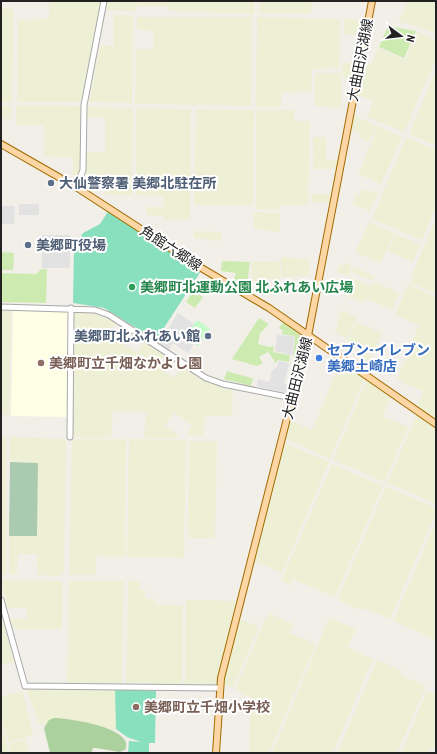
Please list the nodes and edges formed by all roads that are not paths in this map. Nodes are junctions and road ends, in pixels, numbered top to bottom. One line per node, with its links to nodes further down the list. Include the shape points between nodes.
1 (104, 1): 4 (street, via 84,105 83,170)
2 (372, 1): 7 (main road, 大曲田沢湖線)
3 (1, 144): 4 (main road, 角館六郷線)
4 (76, 186): 7 (main road, 角館六郷線, via 198,266 269,308)
5 (1, 307): 6 (street)
6 (71, 308): 8 (street, via 95,310 109,315 206,378); 10 (street)
7 (308, 336): 8 (main road, 大曲田沢湖線); 9 (main road, 角館六郷線)
8 (292, 398): 12 (main road, 大曲田沢湖線)
9 (436, 424)
10 (70, 437)
11 (1, 600): 12 (street, via 25,686)
12 (219, 688): 13 (main road, 大曲田沢湖線)
13 (216, 753)

